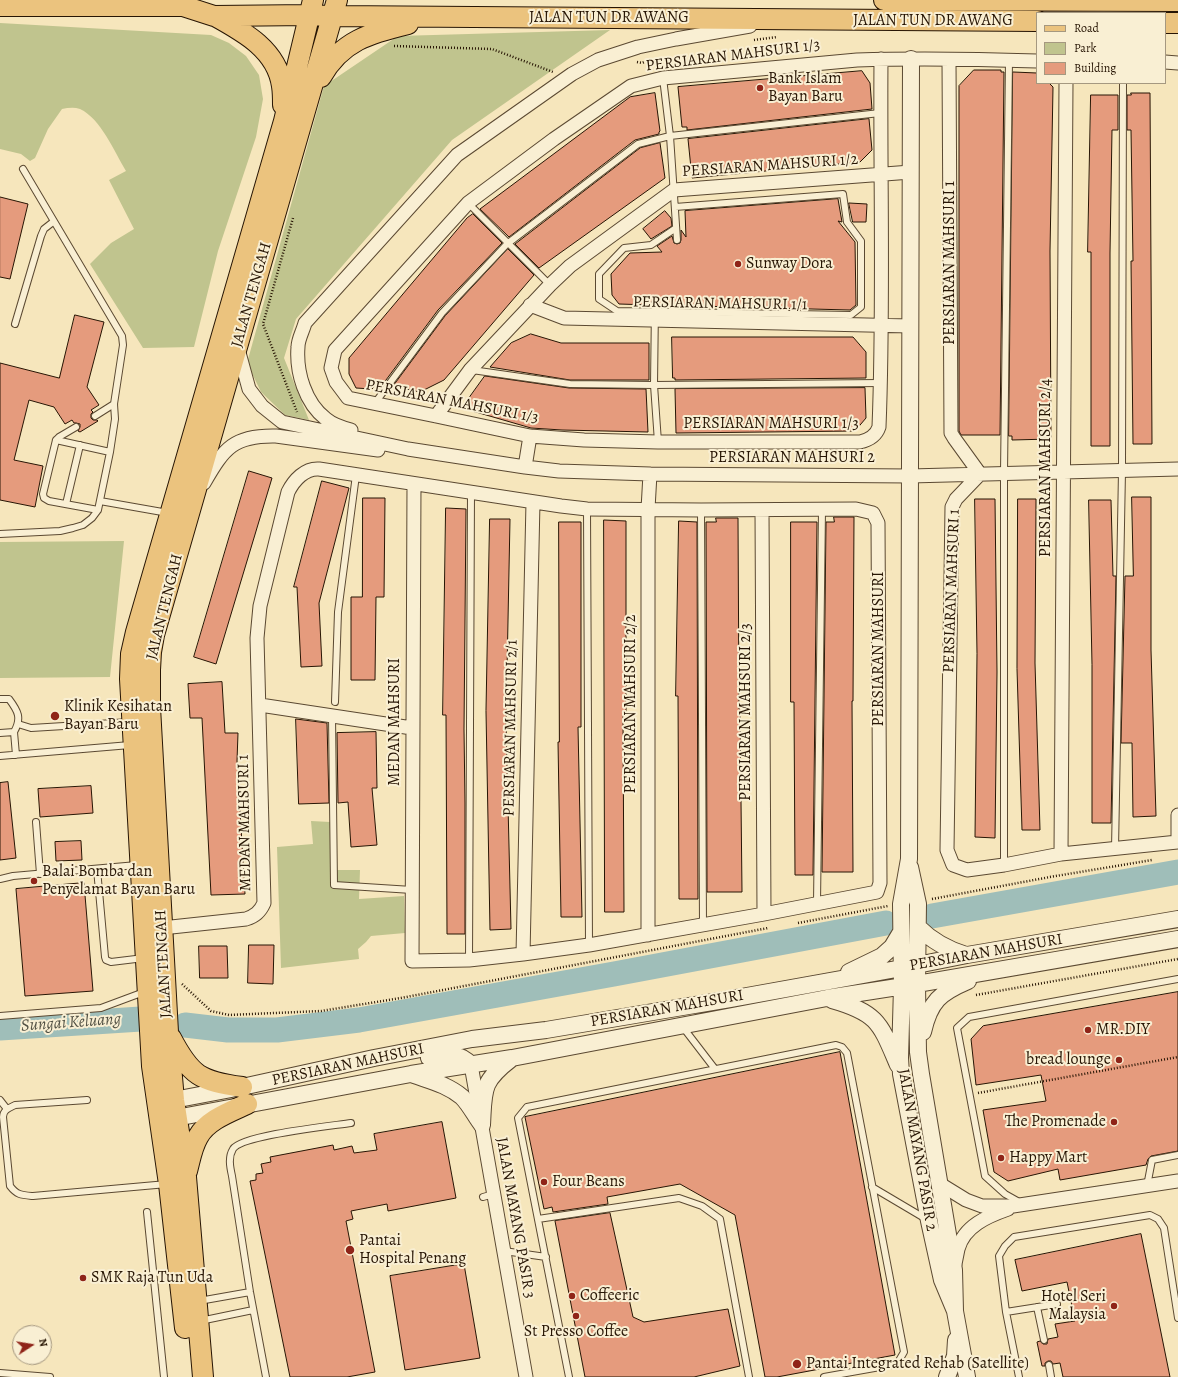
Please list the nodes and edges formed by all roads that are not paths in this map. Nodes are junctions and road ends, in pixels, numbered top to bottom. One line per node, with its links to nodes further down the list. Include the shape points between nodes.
1 (884, 0): 2 (main road, JALAN TUN DR AWANG)
2 (1178, 1)
3 (66, 3): 4 (main road, JALAN TUN DR AWANG); 5 (main road, JALAN TUN DR AWANG)
4 (191, 3): 8 (main road, JALAN TUN DR AWANG)
5 (8, 6)
6 (311, 7): 7 (main road, JALAN TUN DR AWANG); 8 (main road, JALAN TUN DR AWANG); 26 (main road, JALAN TENGAH)
7 (335, 8): 9 (main road, JALAN TUN DR AWANG); 24 (main road, JALAN TENGAH)
8 (214, 16): 26 (main road, via 245,33 269,55 277,68 282,86)
9 (437, 16): 10 (main road, JALAN TUN DR AWANG); 24 (main road, via 380,30 349,44 328,64)
10 (788, 19): 11 (main road, JALAN TUN DR AWANG); 57 (street, via 638,47 598,60 572,74 458,155 305,323 298,346 298,368 305,391 317,410 326,420 342,428 381,435)
11 (1036, 21)
12 (1166, 22): 13 (main road)
13 (1178, 23)
14 (881, 59): 15 (street, PERSIARAN MAHSURI 1/3); 21 (street, PERSIARAN MAHSURI 1/3); 25 (street, PERSIARAN MAHSURI 1/3)
15 (911, 59): 16 (street); 29 (street)
16 (949, 60): 17 (street); 65 (street, PERSIARAN MAHSURI 1, via 952,433)
17 (1009, 60): 18 (street); 63 (lane)
18 (1036, 61)
19 (1166, 62): 20 (street)
20 (1178, 63)
21 (663, 78): 27 (lane); 32 (street, PERSIARAN MAHSURI 1/3, via 631,86)
22 (1066, 84): 62 (street, PERSIARAN MAHSURI 2/4)
23 (1123, 84): 61 (lane)
24 (310, 97): 44 (main road, JALAN TENGAH)
25 (880, 113): 27 (lane); 30 (street, PERSIARAN MAHSURI 1/3)
26 (284, 121): 80 (main road, JALAN TENGAH)
27 (670, 136): 31 (lane); 37 (lane, via 638,144)
28 (23, 169): 34 (lane)
29 (911, 172): 30 (street, PERSIARAN MAHSURI 1/2); 43 (street)
30 (882, 174): 31 (street, PERSIARAN MAHSURI 1/2); 42 (street, PERSIARAN MAHSURI 1/3)
31 (674, 190): 33 (lane); 38 (street, PERSIARAN MAHSURI 1/2, via 570,266)
32 (468, 203): 37 (lane); 49 (street, PERSIARAN MAHSURI 1/3, via 335,350 331,368 336,382 348,398)
33 (675, 207): 35 (lane); 40 (lane, via 842,194 847,222 861,241 860,307 850,315)
34 (53, 222): 41 (lane, via 44,228 41,236); 48 (lane, via 122,336 123,345)
35 (676, 228): 36 (lane); 40 (lane, via 651,245 624,248 599,274 599,299 617,311)
36 (677, 240)
37 (507, 244): 38 (lane); 49 (lane, via 442,313)
38 (550, 285): 39 (street, PERSIARAN MAHSURI 1/2)
39 (530, 305): 40 (street, PERSIARAN MAHSURI 1/1, via 564,318); 45 (street, PERSIARAN MAHSURI 1/2)
40 (655, 312): 42 (street, PERSIARAN MAHSURI 1/1); 47 (lane)
41 (15, 324)
42 (880, 325): 43 (street, PERSIARAN MAHSURI 1/1); 46 (street, PERSIARAN MAHSURI 1/3)
43 (910, 326): 67 (street)
44 (237, 347): 57 (street, via 249,389 262,406 282,422); 70 (main road, JALAN TENGAH)
45 (470, 370): 47 (lane, via 570,384); 51 (street, PERSIARAN MAHSURI 1/2)
46 (880, 383): 47 (lane); 55 (street, PERSIARAN MAHSURI 1/3, via 879,427 877,433 868,440)
47 (654, 385): 55 (lane)
48 (114, 404): 50 (lane); 58 (lane, via 115,419)
49 (375, 404): 51 (street, PERSIARAN MAHSURI 1/3)
50 (95, 416)
51 (436, 416): 53 (street, PERSIARAN MAHSURI 1/3)
52 (76, 427): 54 (lane)
53 (530, 436): 55 (street, PERSIARAN MAHSURI 1/3); 59 (street)
54 (56, 440): 56 (lane); 73 (lane, via 43,494 49,501)
55 (658, 442)
56 (80, 445): 58 (lane); 73 (lane)
57 (408, 449): 59 (street, PERSIARAN MAHSURI 2); 70 (street, via 374,450 276,436 260,435 245,438 221,456)
58 (110, 452): 71 (lane)
59 (525, 467): 64 (street, PERSIARAN MAHSURI 2, via 559,471)
60 (1178, 469): 61 (street, PERSIARAN MAHSURI 2)
61 (1122, 471): 62 (street, PERSIARAN MAHSURI 2); 97 (lane)
62 (1063, 472): 63 (street, PERSIARAN MAHSURI 2); 98 (street, PERSIARAN MAHSURI 2/4)
63 (1004, 473): 65 (street, PERSIARAN MAHSURI 2); 101 (lane)
64 (650, 474): 67 (street, PERSIARAN MAHSURI 2); 75 (street, PERSIARAN MAHSURI 2/2)
65 (980, 474): 67 (street, PERSIARAN MAHSURI 2); 101 (street, PERSIARAN MAHSURI 1, via 956,499 952,507 947,850 953,865 967,870)
66 (356, 475): 68 (street); 83 (lane, via 338,612); 84 (street, MEDAN MAHSURI 1, via 310,469 295,480 288,492 260,606 257,638)
67 (910, 476): 99 (street)
68 (414, 484): 69 (street); 88 (street, MEDAN MAHSURI)
69 (471, 492): 72 (street); 119 (lane)
70 (193, 500): 111 (main road, JALAN TENGAH, via 154,635 150,658 150,707)
71 (100, 501): 76 (lane); 80 (lane)
72 (533, 502): 74 (street); 116 (street, PERSIARAN MAHSURI 2/1)
73 (66, 504): 76 (lane)
74 (587, 509): 75 (street); 115 (lane)
75 (648, 509): 77 (street); 113 (street, PERSIARAN MAHSURI 2/2)
76 (98, 510): 81 (lane, via 83,525 73,528)
77 (701, 510): 78 (street); 109 (lane)
78 (762, 510): 79 (street); 107 (street, PERSIARAN MAHSURI 2/3)
79 (822, 510): 106 (lane); 106 (street, PERSIARAN MAHSURI, via 856,509 873,513 878,523 880,882 877,892)
80 (170, 513): 86 (main road, JALAN TENGAH, via 131,654)
81 (0, 534)
82 (0, 699): 87 (lane, via 9,699 18,711)
83 (335, 702)
84 (260, 705): 85 (street); 111 (street, MEDAN MAHSURI 1, via 264,903 254,916 246,919)
85 (332, 716): 88 (street); 105 (lane, via 334,884)
86 (133, 722): 87 (lane, via 31,728); 91 (main road, JALAN TENGAH)
87 (18, 724): 89 (lane)
88 (412, 728): 105 (street, MEDAN MAHSURI)
89 (14, 732): 90 (lane); 92 (lane)
90 (0, 733)
91 (134, 744): 92 (lane); 100 (main road, JALAN TENGAH)
92 (16, 755): 93 (lane)
93 (0, 756)
94 (1178, 815): 96 (street)
95 (36, 822): 103 (lane)
96 (1178, 842): 97 (street, PERSIARAN MAHSURI 1)
97 (1116, 849): 98 (street, PERSIARAN MAHSURI 1)
98 (1061, 854): 101 (street, PERSIARAN MAHSURI 1)
99 (909, 859): 110 (street, via 918,900); 112 (street, via 902,896)
100 (141, 865): 102 (lane); 118 (main road, JALAN TENGAH)
101 (1004, 865)
102 (97, 869): 103 (lane); 118 (lane, via 106,960 111,962)
103 (40, 874): 104 (lane)
104 (0, 879)
105 (412, 890): 119 (street, MEDAN MAHSURI, via 412,961)
106 (818, 904): 107 (street)
107 (764, 914): 109 (street)
108 (1178, 919): 117 (street, PERSIARAN MAHSURI)
109 (703, 925): 113 (street)
110 (918, 927): 117 (street, via 945,948); 120 (street)
111 (162, 928): 118 (main road, JALAN TENGAH)
112 (902, 932): 121 (street); 124 (street, via 882,956)
113 (648, 935): 115 (street)
114 (1178, 939): 122 (street, PERSIARAN MAHSURI)
115 (590, 945): 116 (street)
116 (524, 954): 119 (street)
117 (966, 955): 120 (street, PERSIARAN MAHSURI)
118 (155, 957): 126 (main road, JALAN TENGAH); 130 (main road, JALAN TENGAH)
119 (469, 960)
120 (918, 965): 121 (street, PERSIARAN MAHSURI); 125 (street)
121 (902, 968): 124 (street, PERSIARAN MAHSURI); 125 (street)
122 (990, 971): 125 (street, PERSIARAN MAHSURI); 132 (street, via 950,989 934,1004 926,1020)
123 (1178, 979): 152 (lane, via 970,1017 958,1028 985,1176)
124 (821, 983): 131 (street, PERSIARAN MAHSURI)
125 (910, 985): 127 (street, PERSIARAN MAHSURI); 132 (street, JALAN MAYANG PASIR 2); 138 (street, JALAN MAYANG PASIR 2, via 900,1058)
126 (148, 991): 128 (lane, via 101,1008); 143 (main road, JALAN TENGAH, via 152,1066)
127 (827, 998): 129 (street, PERSIARAN MAHSURI); 138 (street, via 862,1010 873,1018 886,1038)
128 (0, 1016)
129 (682, 1026): 134 (street, PERSIARAN MAHSURI); 136 (lane)
130 (168, 1032): 139 (main road, via 188,1066 203,1078); 143 (main road, JALAN TENGAH)
131 (524, 1032): 133 (street, PERSIARAN MAHSURI); 135 (street, via 503,1043 480,1050)
132 (918, 1052): 149 (street, JALAN MAYANG PASIR 2)
133 (374, 1058): 135 (street, via 397,1062 456,1055); 139 (street, PERSIARAN MAHSURI)
134 (512, 1058): 135 (street, PERSIARAN MAHSURI); 145 (street, via 489,1080 484,1095)
135 (471, 1065): 137 (street, PERSIARAN MAHSURI); 145 (street, JALAN MAYANG PASIR 3)
136 (715, 1070): 151 (lane, via 836,1045 842,1047 847,1053); 154 (lane, via 527,1107 518,1118)
137 (411, 1074): 139 (street, PERSIARAN MAHSURI); 145 (street, via 453,1090 463,1098)
138 (901, 1074): 155 (street, JALAN MAYANG PASIR 2)
139 (245, 1096): 143 (street, PERSIARAN MAHSURI); 147 (main road, via 198,1137)
140 (0, 1100): 142 (lane)
141 (87, 1100): 142 (lane, via 15,1105)
142 (7, 1109): 147 (lane, via 3,1117 10,1186 22,1195)
143 (167, 1110): 147 (main road, JALAN TENGAH)
144 (351, 1123): 159 (lane, via 259,1137 241,1142 234,1148 230,1164)
145 (482, 1125): 156 (street, JALAN MAYANG PASIR 3, via 489,1195)
146 (1178, 1155): 150 (lane, via 1152,1160)
147 (177, 1181): 163 (main road, JALAN TENGAH)
148 (1178, 1181): 150 (street)
149 (940, 1184): 152 (street, via 966,1200 982,1206); 158 (street, JALAN MAYANG PASIR 2)
150 (1147, 1186): 152 (street)
151 (872, 1187): 155 (lane); 178 (lane, via 904,1352 897,1364)
152 (1019, 1206): 158 (street, via 992,1215 965,1234 958,1248)
153 (148, 1212): 171 (lane)
154 (538, 1219): 157 (lane); 177 (lane, via 679,1198 702,1206 720,1219)
155 (929, 1221): 165 (street, JALAN MAYANG PASIR 2, via 942,1280)
156 (504, 1251): 157 (lane); 175 (street, JALAN MAYANG PASIR 3)
157 (546, 1257): 176 (lane)
158 (954, 1270): 165 (street, JALAN MAYANG PASIR 2)
159 (250, 1292): 162 (lane); 163 (lane)
160 (1057, 1304): 161 (lane)
161 (1037, 1307): 164 (lane); 167 (lane)
162 (253, 1310): 163 (lane); 174 (lane)
163 (190, 1312): 172 (main road, JALAN TENGAH); 173 (main road, JALAN TENGAH)
164 (1006, 1312): 166 (lane, via 1000,1256 1014,1237 1150,1215 1158,1219 1164,1228); 181 (lane)
165 (956, 1318): 179 (street, via 955,1356); 180 (street, JALAN MAYANG PASIR 2)
166 (1178, 1318)
167 (1044, 1340)
168 (1049, 1365): 182 (lane)
169 (0, 1373): 170 (lane)
170 (50, 1377)
171 (164, 1377)
172 (190, 1377)
173 (203, 1377)
174 (266, 1377)
175 (526, 1377)
176 (569, 1377)
177 (749, 1377)
178 (824, 1377)
179 (947, 1377)
180 (967, 1377)
181 (1019, 1377)
182 (1051, 1377)

